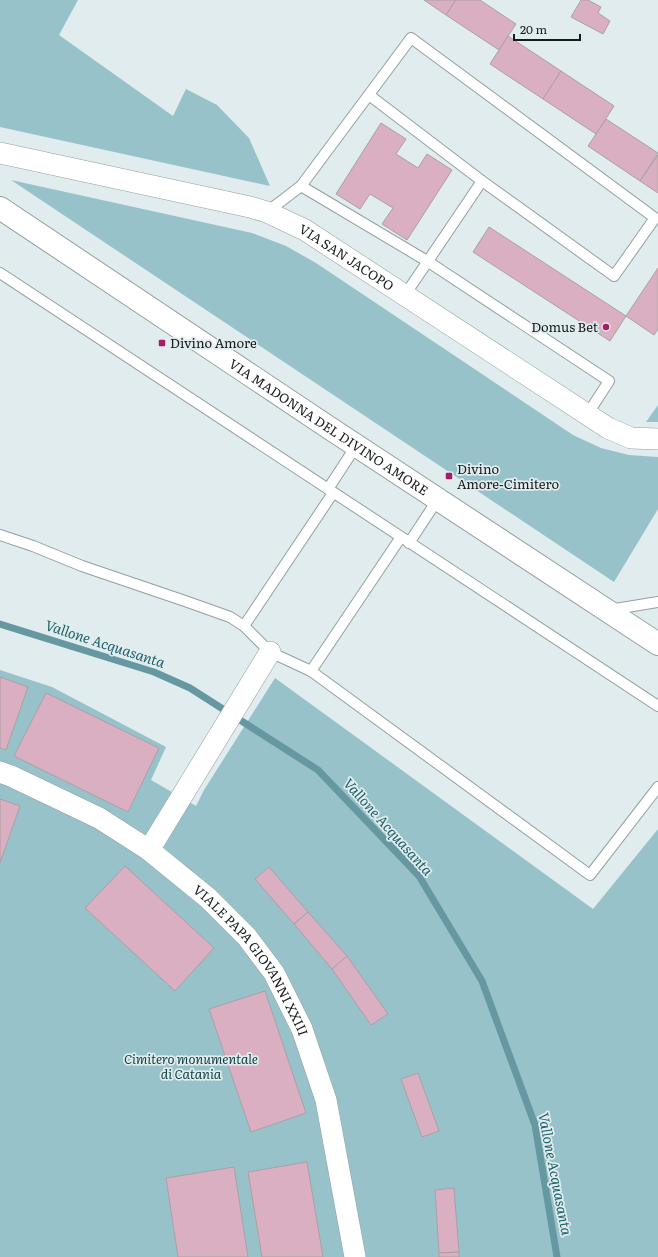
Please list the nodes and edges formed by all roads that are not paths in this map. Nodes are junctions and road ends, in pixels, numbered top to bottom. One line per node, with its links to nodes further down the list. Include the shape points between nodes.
1 (369, 95): 3 (lane); 3 (lane, via 411,38 655,218 614,276); 4 (lane)
2 (0, 153): 6 (street, VIA SAN JACOPO)
3 (482, 181): 7 (lane)
4 (302, 186): 6 (lane); 7 (lane)
5 (0, 208): 12 (main road, VIA MADONNA DEL DIVINO AMORE)
6 (267, 212): 9 (street, VIA SAN JACOPO, via 306,230)
7 (427, 261): 9 (lane); 10 (lane, via 609,380)
8 (0, 273): 13 (lane)
9 (405, 295): 10 (street, VIA SAN JACOPO)
10 (587, 415): 11 (street, VIA SAN JACOPO, via 631,438)
11 (658, 439)
12 (356, 446): 13 (lane); 14 (main road, VIA MADONNA DEL DIVINO AMORE)
13 (330, 491): 16 (lane); 19 (lane)
14 (438, 499): 16 (lane); 18 (main road, VIA MADONNA DEL DIVINO AMORE)
15 (0, 535): 19 (lane, via 230,618)
16 (405, 540): 22 (lane); 23 (lane)
17 (658, 602): 18 (lane)
18 (607, 610): 20 (main road, VIA MADONNA DEL DIVINO AMORE)
19 (244, 626): 21 (lane)
20 (658, 644)
21 (270, 652): 22 (lane); 26 (street)
22 (311, 671): 25 (lane, via 590,875)
23 (658, 706)
24 (0, 772): 26 (street, VIALE PAPA GIOVANNI XXIII, via 99,818)
25 (658, 787)
26 (149, 850): 27 (street, VIALE PAPA GIOVANNI XXIII, via 208,898 247,937 274,973 302,1029 326,1100)
27 (355, 1257)

